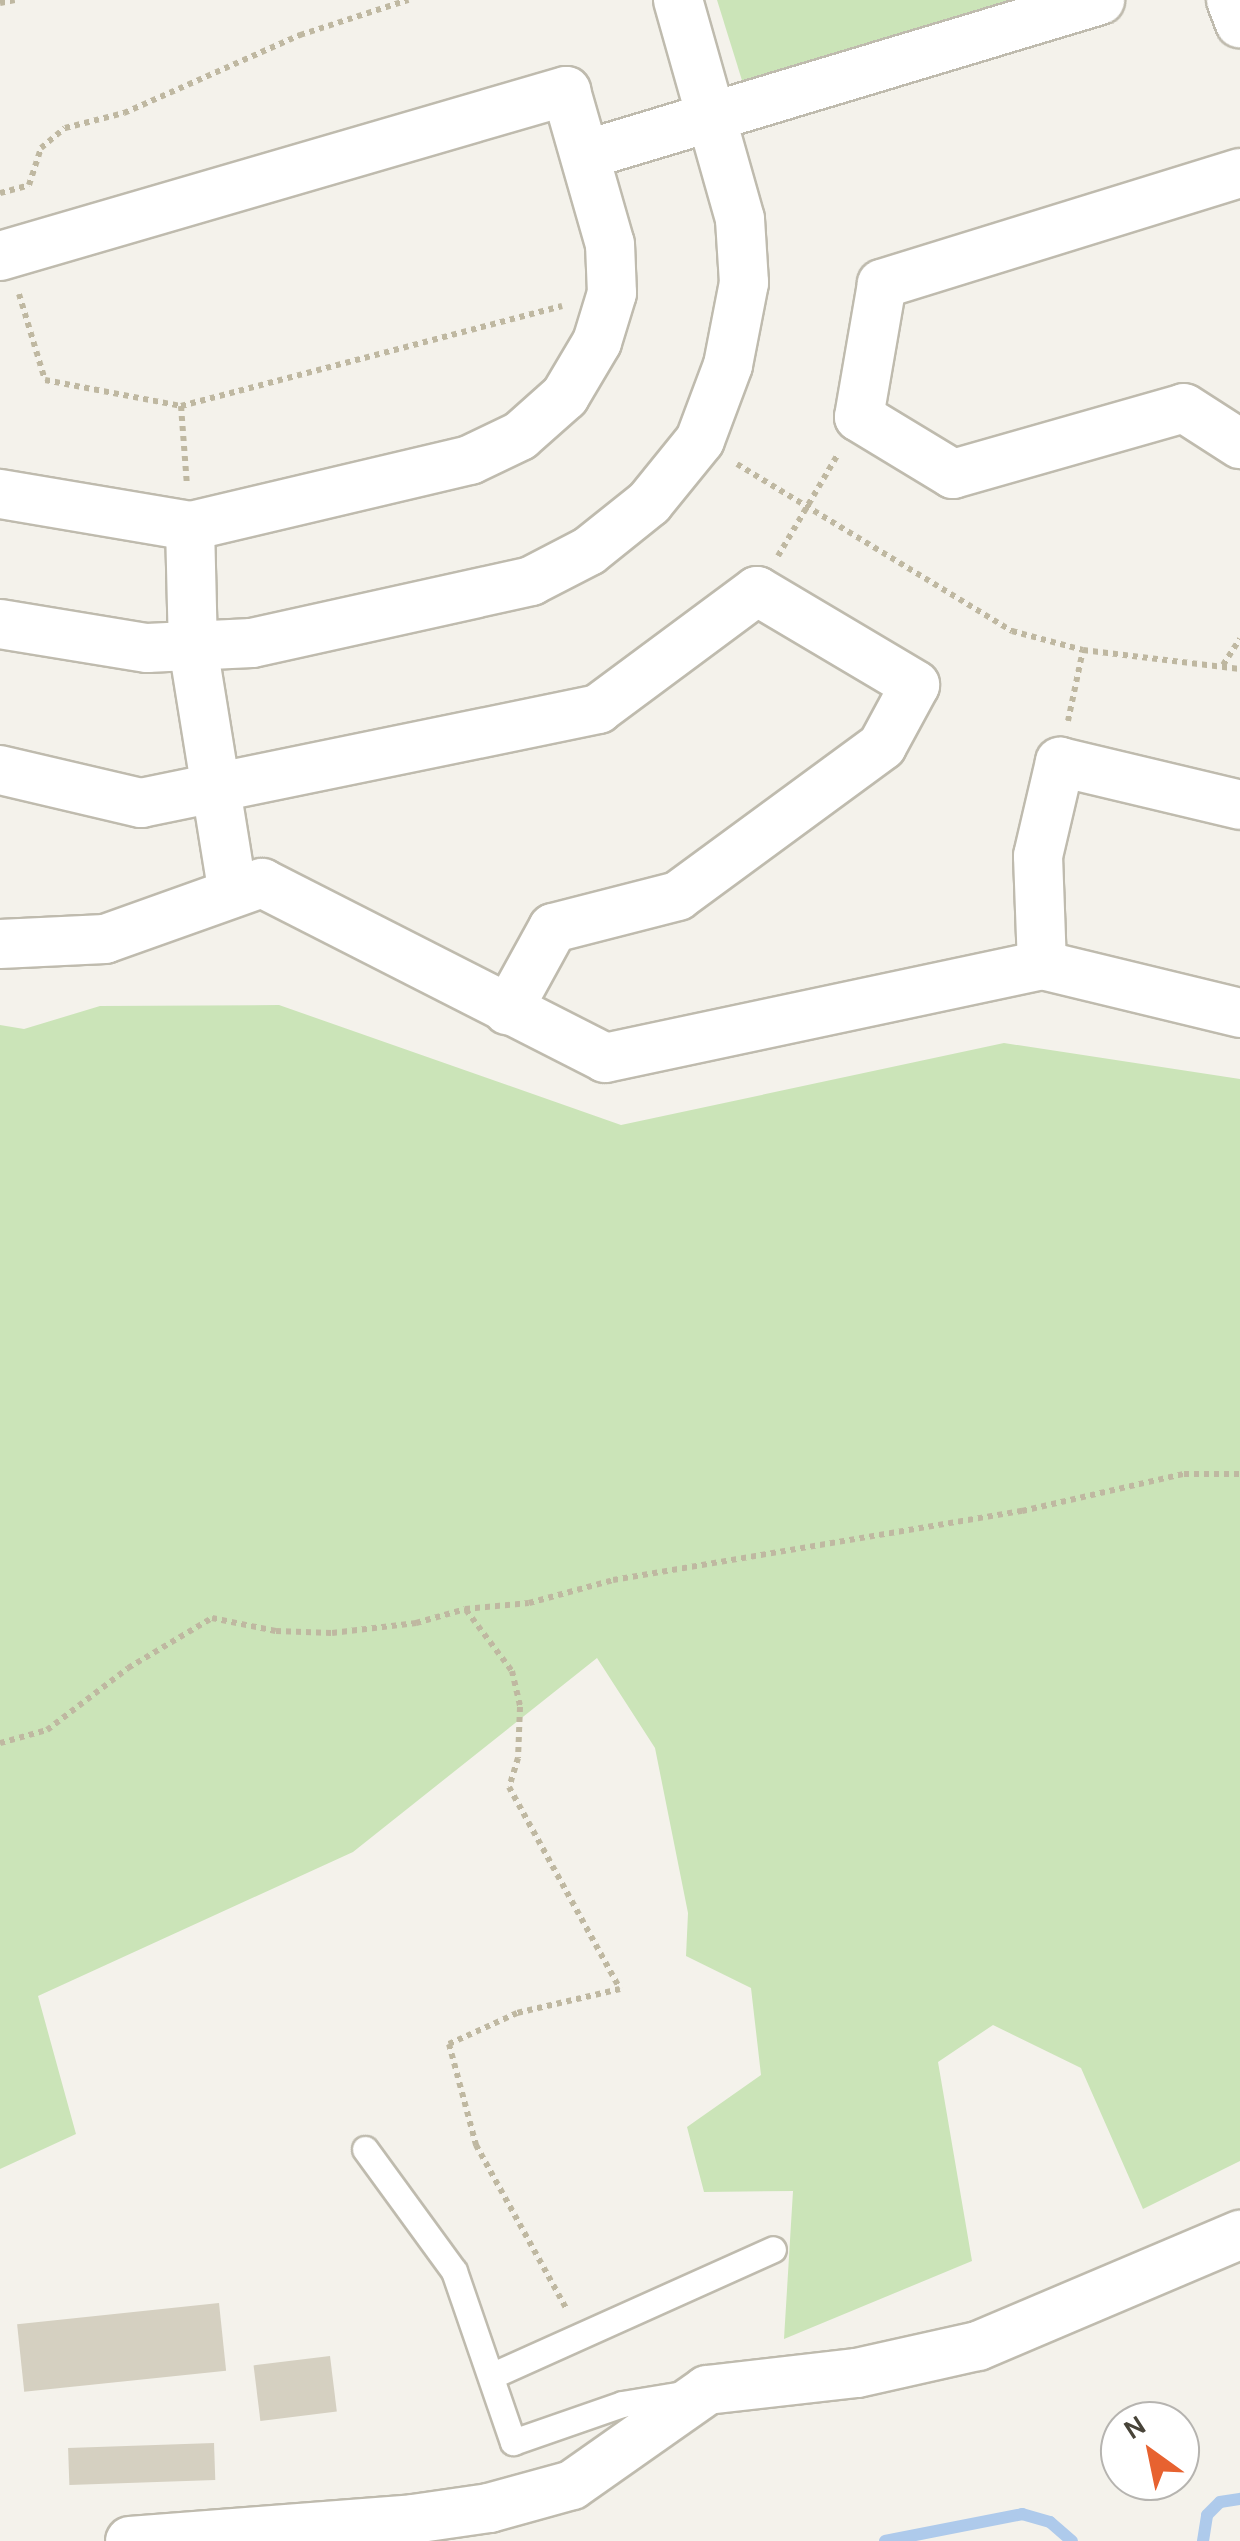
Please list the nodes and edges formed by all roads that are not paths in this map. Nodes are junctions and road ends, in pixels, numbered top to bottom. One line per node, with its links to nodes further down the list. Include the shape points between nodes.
1 (678, 0): 5 (street)
2 (1100, 0): 5 (street)
3 (1230, 0): 4 (street)
4 (1240, 23)
5 (712, 116): 6 (street); 13 (street, via 740,219 744,284 728,365 700,440 649,503 590,550 531,581 252,642)
6 (585, 156): 8 (street, via 566,91); 11 (street, via 610,244 612,293 598,342 565,396 520,436 470,460)
7 (1240, 173): 9 (street, via 882,284 859,417 953,474 1184,408)
8 (3, 254)
9 (1240, 444)
10 (0, 494): 11 (street)
11 (190, 526): 13 (street)
12 (0, 624): 13 (street, via 148,648)
13 (193, 647): 15 (street)
14 (0, 770): 15 (street, via 141,803)
15 (219, 788): 17 (street); 20 (street, via 598,709 757,591 916,685 882,746 678,896 554,928)
16 (1240, 804): 19 (street, via 1060,762 1038,856)
17 (234, 893): 18 (street, via 105,939); 20 (street, via 262,883)
18 (0, 944)
19 (1042, 965): 20 (street, via 606,1058); 21 (street)
20 (508, 1010)
21 (1240, 1012)
22 (364, 2149): 25 (lane, via 454,2271)
23 (1240, 2236): 26 (street, via 978,2346 857,2373)
24 (773, 2249): 25 (lane)
25 (491, 2376): 26 (lane, via 513,2442 622,2404)
26 (707, 2390): 27 (street, via 572,2485 489,2508)
27 (130, 2541)

